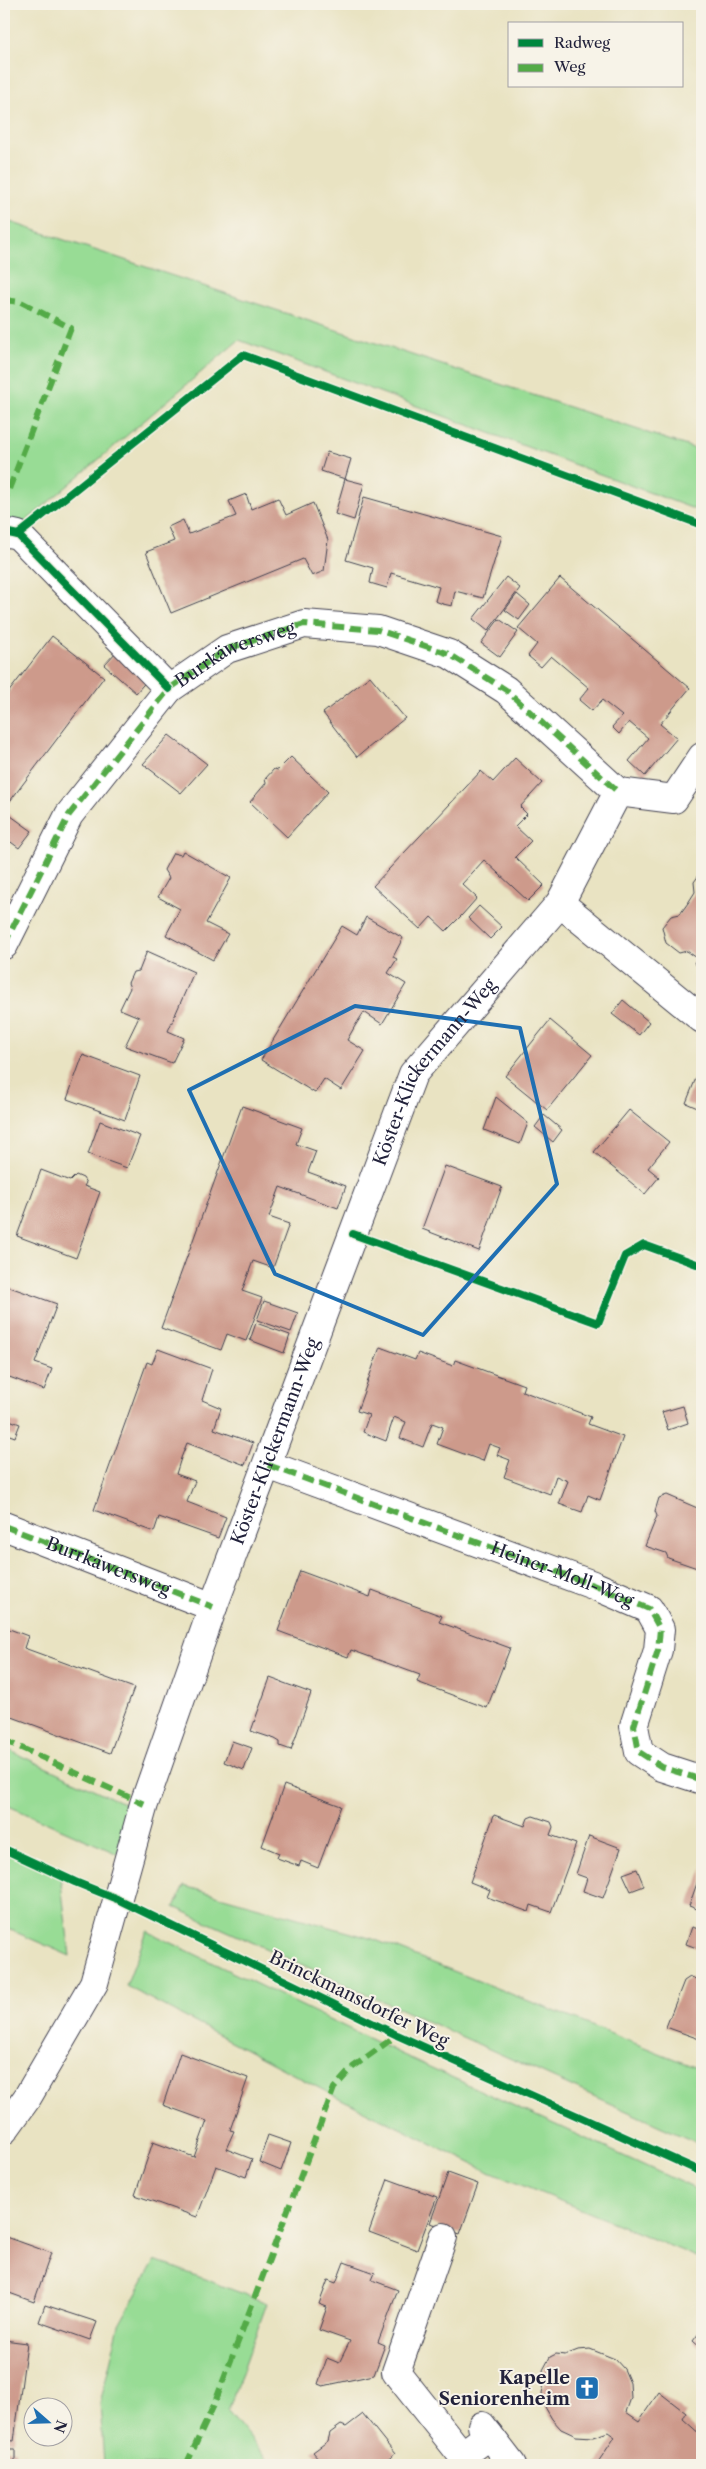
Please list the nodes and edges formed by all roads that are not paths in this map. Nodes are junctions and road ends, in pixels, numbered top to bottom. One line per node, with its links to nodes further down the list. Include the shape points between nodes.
1 (4, 532): 2 (street, via 18,535)
2 (169, 689): 4 (street, Burrkäwersweg, via 227,649 304,624 378,630 448,654 506,690); 6 (street, Burrkäwersweg, via 69,815)
3 (702, 757): 4 (street, via 674,799)
4 (618, 792): 5 (street, Köster-Klickermann-Weg)
5 (560, 903): 7 (street); 8 (street, Köster-Klickermann-Weg, via 414,1074)
6 (4, 945)
7 (702, 1019)
8 (268, 1465): 10 (street, Köster-Klickermann-Weg); 11 (street, Heiner-Moll-Weg, via 650,1609 660,1629 658,1650 634,1726 639,1752 662,1767)
9 (4, 1526): 10 (street, Burrkäwersweg)
10 (213, 1607): 12 (street, Köster-Klickermann-Weg, via 144,1804 94,1983 27,2098)
11 (702, 1780)
12 (4, 2130)
13 (443, 2237): 14 (street, via 396,2372 462,2455 486,2430)
14 (512, 2465)

